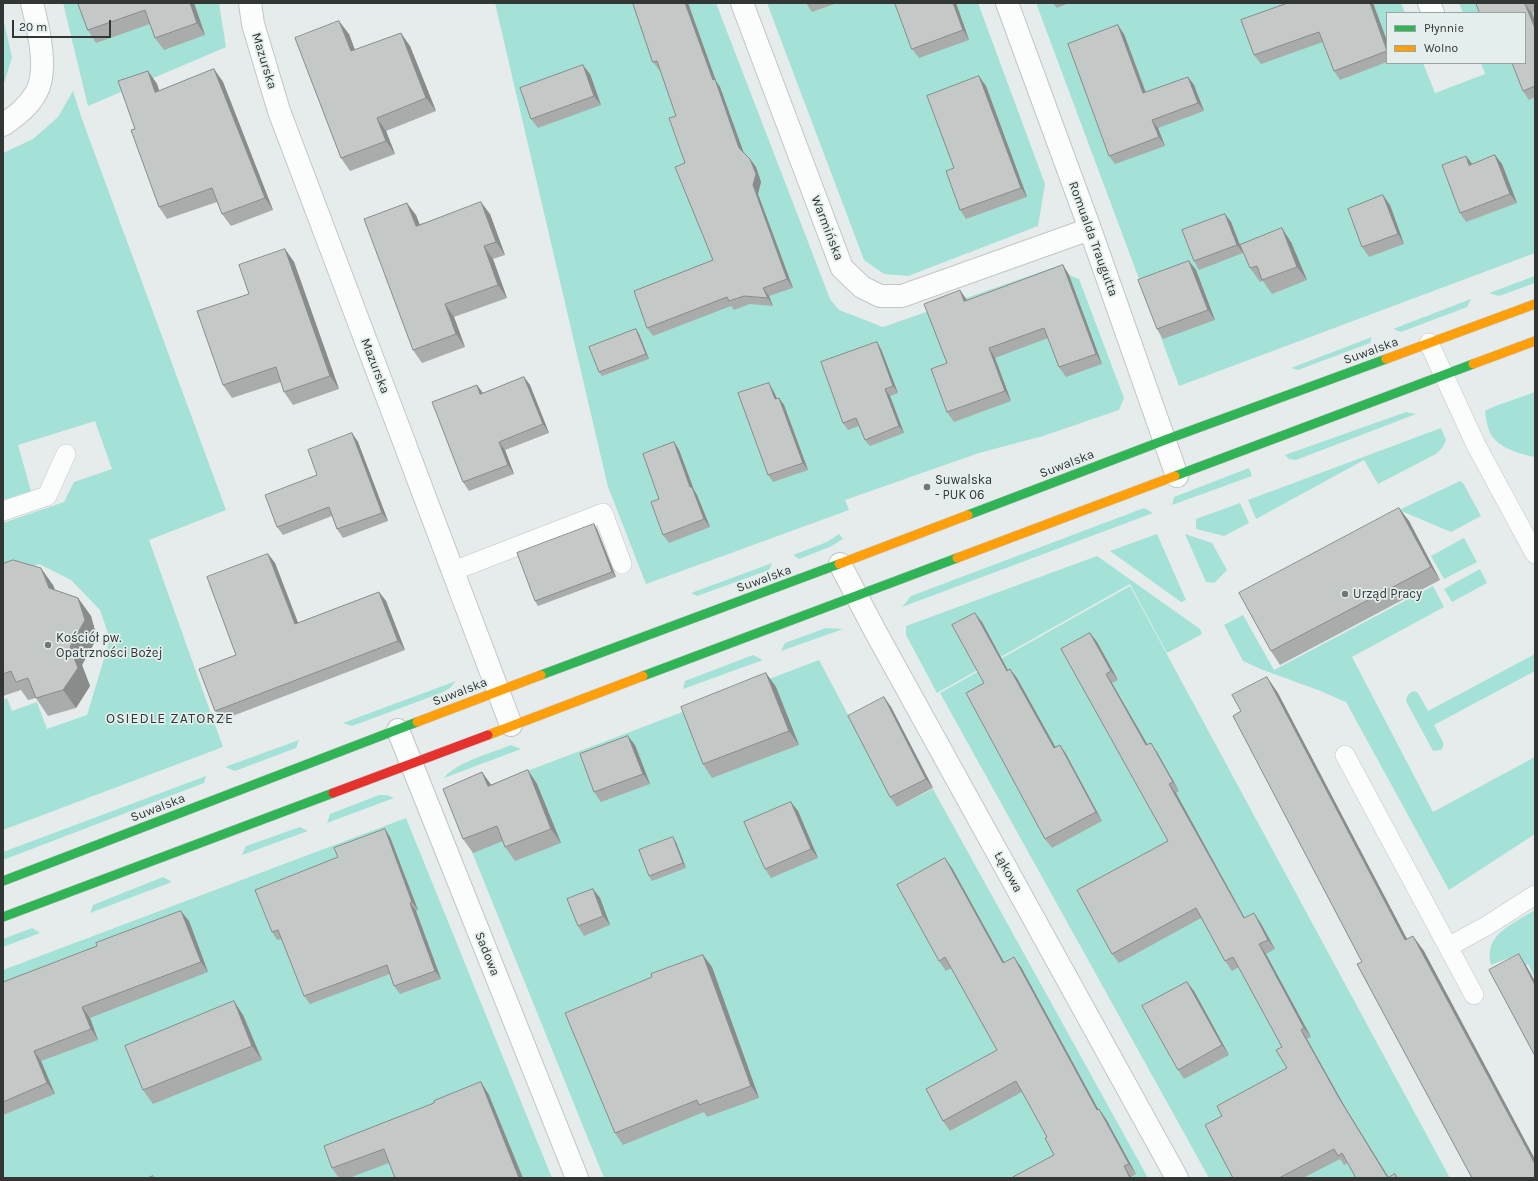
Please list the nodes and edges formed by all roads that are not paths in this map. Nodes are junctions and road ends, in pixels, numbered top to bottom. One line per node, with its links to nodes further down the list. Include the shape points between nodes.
1 (32, 3): 5 (street, via 38,24 41,79 27,106)
2 (250, 3): 18 (street, Mazurska, via 253,24 279,111)
3 (742, 3): 6 (street, Warmińska, via 842,268 862,287 880,296 902,296)
4 (1007, 3): 6 (street, Romualda Traugutta)
5 (3, 125)
6 (1090, 229): 11 (street, Romualda Traugutta)
7 (1535, 304): 9 (street, Suwalska)
8 (1535, 341): 10 (street)
9 (1429, 343): 10 (lane); 11 (street, Suwalska)
10 (1444, 375): 13 (street); 15 (lane, via 1476,445)
11 (1165, 440): 13 (street, Romualda Traugutta); 17 (street, Suwalska)
12 (66, 454): 14 (lane, via 47,496)
13 (1177, 476): 19 (street)
14 (3, 511)
15 (1535, 554)
16 (622, 564): 18 (lane, via 603,513)
17 (840, 564): 19 (street, Łąkowa); 20 (street, Suwalska)
18 (453, 571): 20 (street, Mazurska)
19 (857, 595): 21 (street); 31 (street, Łąkowa)
20 (498, 692): 21 (street, Mazurska); 22 (street, Suwalska)
21 (511, 725): 24 (street)
22 (398, 730): 24 (street, Sadowa); 25 (street, Suwalska)
23 (1345, 755): 28 (lane)
24 (411, 762): 27 (street); 30 (street, Sadowa)
25 (3, 881)
26 (1535, 895): 28 (lane)
27 (3, 917)
28 (1448, 948): 29 (lane)
29 (1474, 995)
30 (577, 1178)
31 (1177, 1178)

